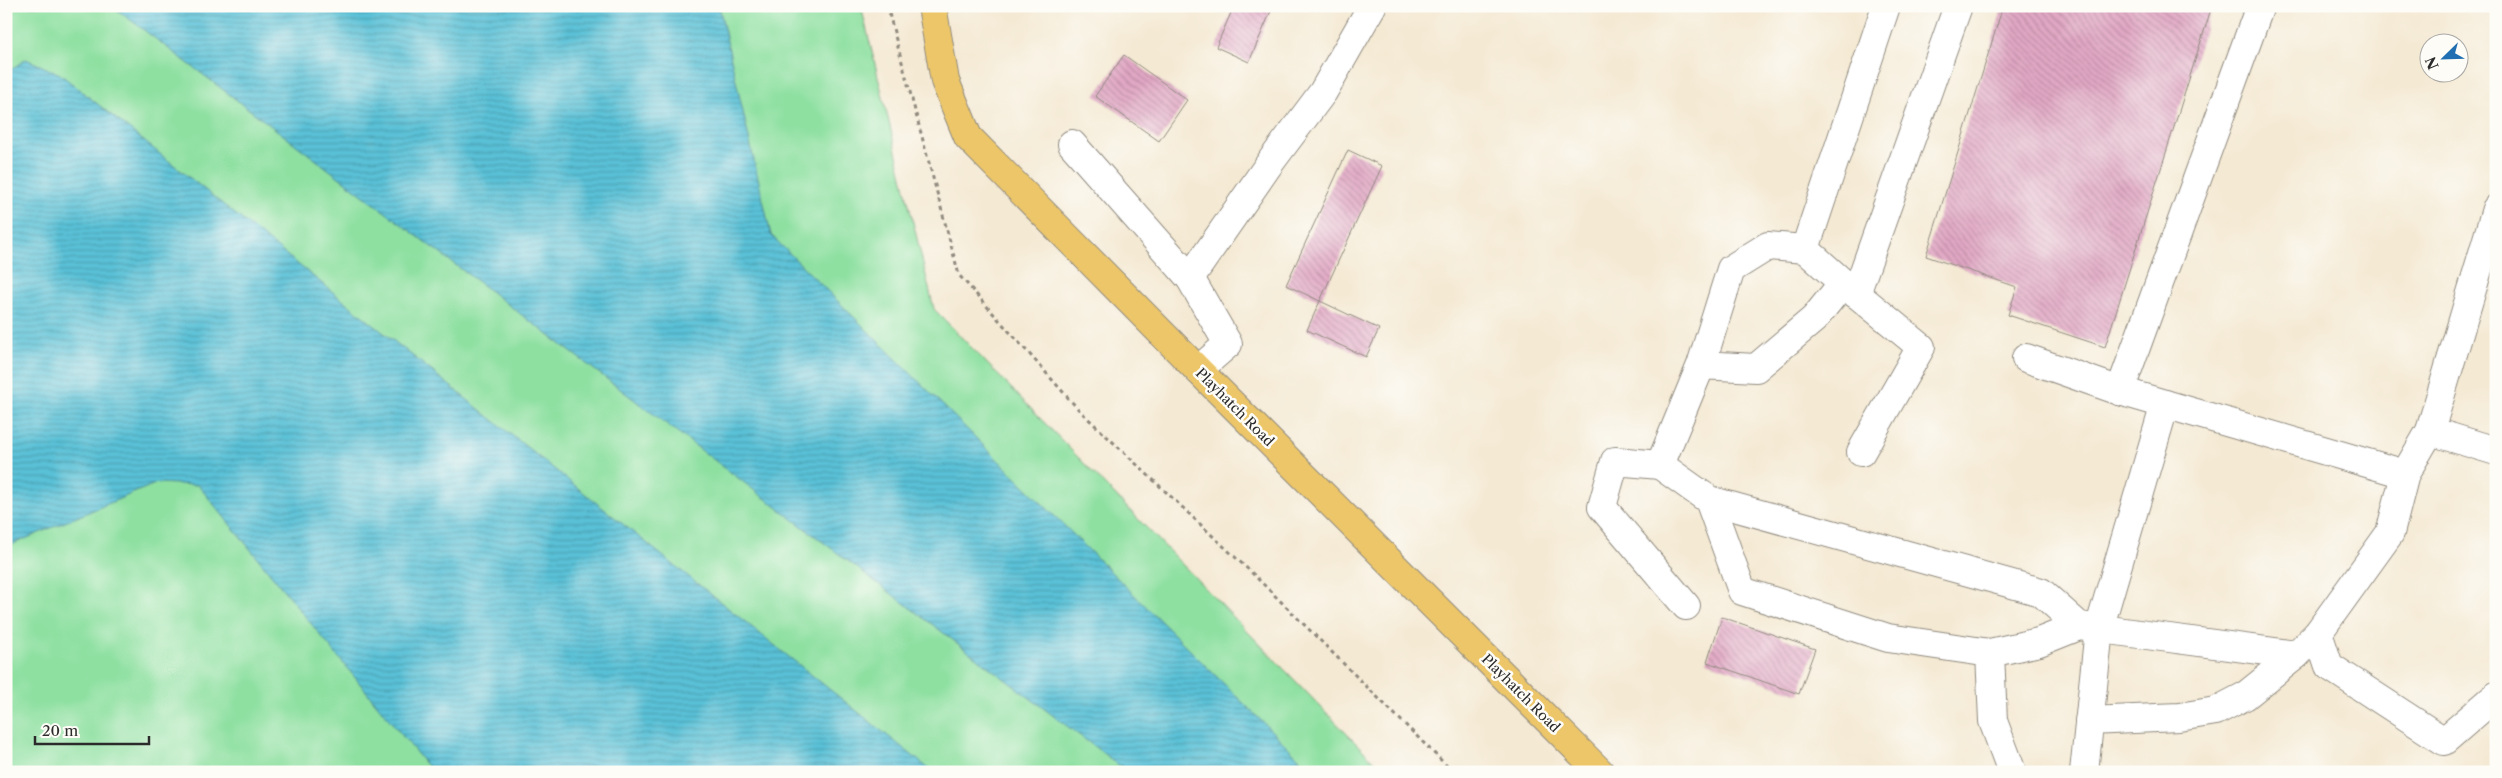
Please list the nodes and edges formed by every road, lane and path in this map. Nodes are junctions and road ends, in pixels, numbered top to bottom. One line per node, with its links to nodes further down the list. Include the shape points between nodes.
1 (887, 6): 30 (path, via 959,275 1080,411 1252,573)
2 (932, 6): 14 (main road, Playhatch Road, via 945,81 968,137)
3 (1372, 6): 10 (lane, via 1323,92)
4 (1886, 6): 9 (lane)
5 (1958, 6): 11 (lane)
6 (2260, 6): 15 (lane)
7 (1072, 144): 10 (lane)
8 (2496, 209): 17 (lane)
9 (1805, 249): 11 (lane); 13 (lane, via 1768,246 1731,269)
10 (1190, 278): 14 (lane, via 1228,344)
11 (1850, 289): 13 (lane, via 1756,368); 19 (lane, via 1922,347)
12 (2026, 358): 15 (lane)
13 (1701, 365): 20 (lane)
14 (1198, 370): 31 (main road, Playhatch Road)
15 (2120, 391): 16 (lane)
16 (2165, 404): 21 (lane); 24 (lane)
17 (2430, 431): 18 (lane); 21 (lane)
18 (2496, 451)
19 (1860, 452)
20 (1660, 465): 22 (lane); 23 (lane, via 1615,461 1602,507)
21 (2405, 474): 25 (lane, via 2390,533)
22 (1710, 500): 24 (lane, via 2041,592); 26 (lane, via 1742,591 1888,638)
23 (1686, 606)
24 (2089, 627): 26 (lane); 27 (lane); 29 (lane)
25 (2318, 633): 27 (lane); 28 (lane, via 2329,666 2444,740)
26 (1990, 653): 32 (lane, via 1993,721)
27 (2296, 655): 29 (lane, via 2244,696 2216,711 2180,717)
28 (2496, 696)
29 (2089, 721): 33 (lane)
30 (1453, 772)
31 (1600, 772)
32 (2012, 772)
33 (2084, 772)

